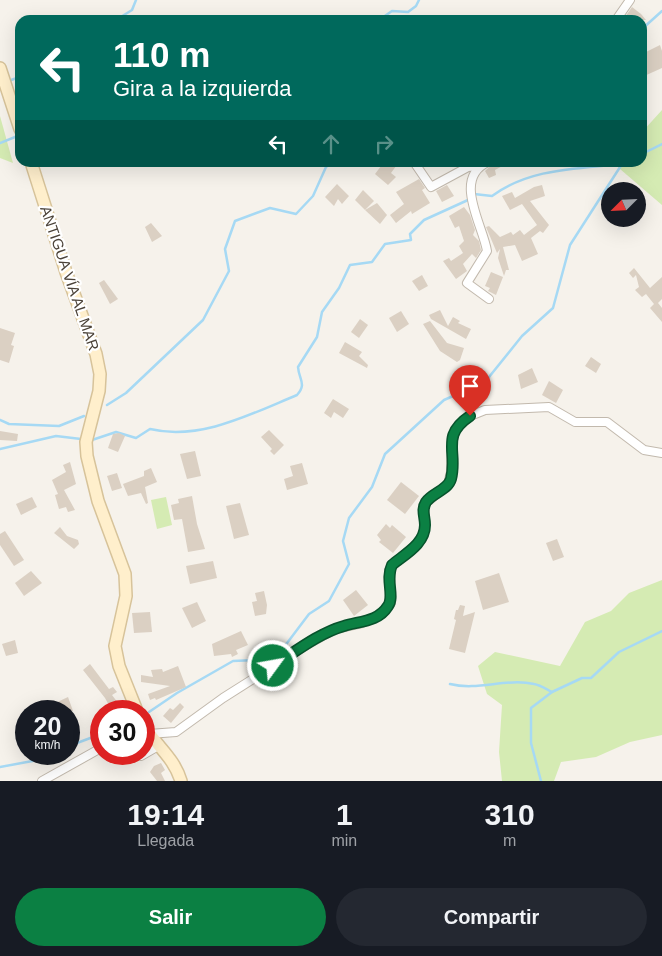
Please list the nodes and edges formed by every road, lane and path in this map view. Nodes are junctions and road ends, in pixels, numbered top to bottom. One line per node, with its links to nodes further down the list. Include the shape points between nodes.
1 (630, 0): 2 (street)
2 (620, 15)
3 (2, 76): 4 (main road)
4 (15, 114)
5 (33, 167): 11 (main road, ANTIGUA VÍA AL MAR, via 100,374 86,442 87,456 98,501 125,574 126,596 116,646 119,666)
6 (417, 167): 7 (street, via 431,187)
7 (468, 167)
8 (477, 167): 9 (street, via 472,175 470,192 487,250 467,283)
9 (489, 298)
10 (662, 453): 12 (street, via 644,450 608,422 575,422 549,407 485,410 470,416 452,436 448,484 425,504 421,540 389,571 391,603 382,614 335,629 305,646 176,732)
11 (133, 700)
12 (155, 731)
13 (155, 740): 14 (main road)
14 (160, 745): 15 (street); 18 (main road)
15 (155, 748)
16 (90, 754): 17 (street)
17 (42, 781)
18 (181, 781)

